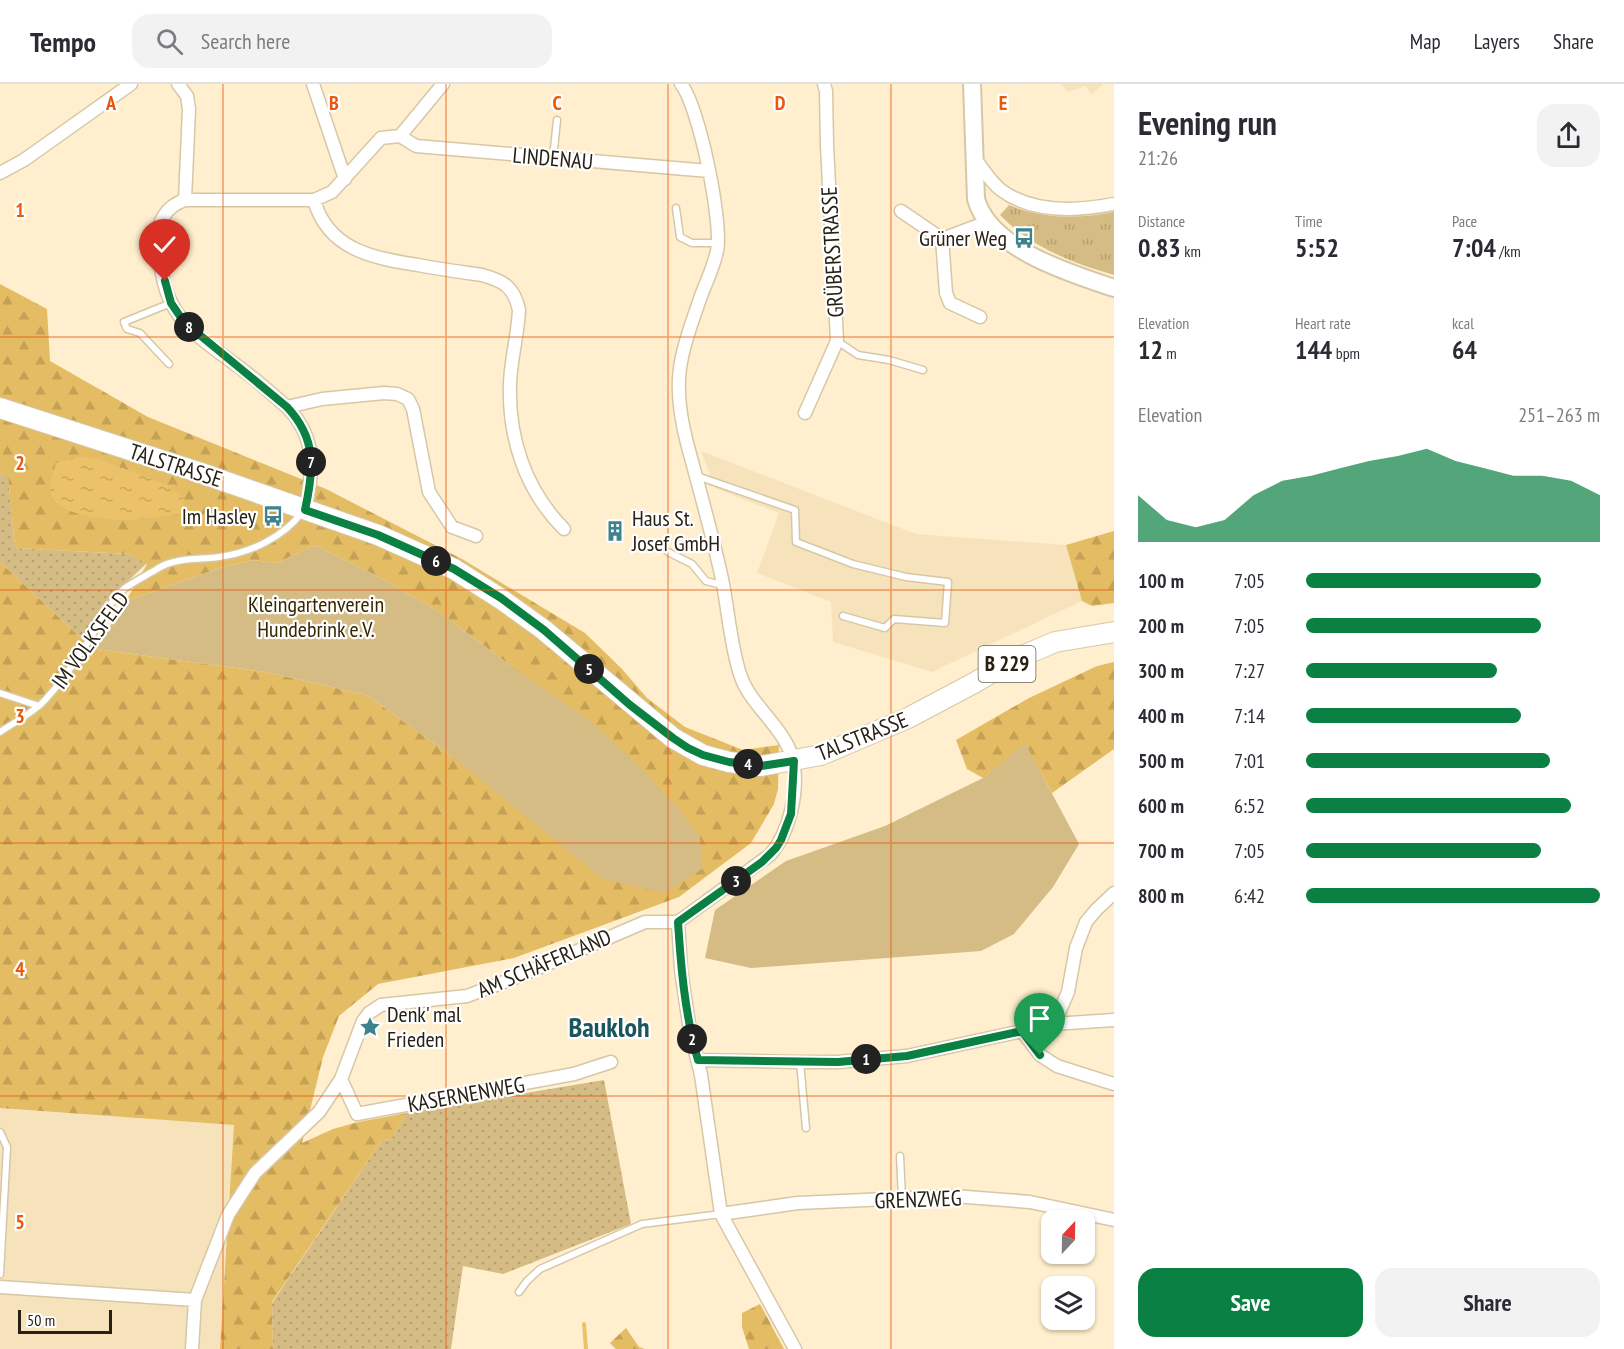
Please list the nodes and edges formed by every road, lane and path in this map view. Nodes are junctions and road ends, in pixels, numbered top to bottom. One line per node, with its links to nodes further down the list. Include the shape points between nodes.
1 (131, 84): 13 (street)
2 (177, 84): 15 (street, via 187,96 189,109)
3 (313, 84): 14 (street)
4 (443, 84): 9 (street)
5 (681, 84): 12 (street, via 691,100)
6 (824, 84): 26 (street, GRÜBERSTRASSE)
7 (972, 84): 11 (main road)
8 (556, 120): 10 (lane)
9 (400, 136): 10 (street, LINDENAU, via 416,146); 14 (street, via 381,138)
10 (553, 158): 12 (street, LINDENAU)
11 (974, 158): 17 (street, via 1001,190 1034,204 1068,208); 20 (main road, via 976,199)
12 (709, 171): 22 (street)
13 (0, 173)
14 (345, 179): 16 (street, via 332,192)
15 (185, 200): 16 (street); 24 (street, via 167,211 157,233)
16 (314, 200): 34 (street, via 319,216 349,247 367,255 483,275 500,280 509,288 519,310 510,382 514,439 526,477 550,515)
17 (1114, 204)
18 (676, 208): 22 (lane, via 680,237 692,243)
19 (901, 211): 21 (street)
20 (987, 222): 21 (street); 23 (main road, via 1018,248)
21 (942, 239): 25 (street, via 950,303)
22 (718, 243): 32 (street, via 678,371 681,420)
23 (1114, 288)
24 (171, 303): 27 (lane, via 124,322); 29 (street, via 184,322)
25 (980, 317)
26 (837, 341): 28 (lane, via 858,355); 31 (street, GRÜBERSTRASSE)
27 (169, 364)
28 (923, 370)
29 (287, 407): 33 (street, via 307,434 311,454 311,483); 35 (street, via 384,393 408,399 429,492 452,527)
30 (0, 408): 33 (main road, TALSTRASSE / B 229)
31 (805, 413)
32 (697, 476): 37 (street); 38 (lane, via 795,510 796,542 853,564 948,582 945,623 894,619 885,628)
33 (305, 510): 41 (lane, IM VOLKSFELD, via 284,531 252,549 162,566 125,589); 43 (main road, TALSTRASSE / B 229, via 378,535 454,569 501,598 688,748 729,762 761,766)
34 (564, 529)
35 (476, 536)
36 (668, 552): 37 (lane, via 692,564 706,581)
37 (723, 585): 43 (street, via 741,679 788,746)
38 (843, 616)
39 (1114, 632): 43 (main road, TALSTRASSE / B 229, via 1055,642 1013,660 908,718 829,752)
40 (0, 693): 41 (lane, IM VOLKSFELD)
41 (39, 706): 42 (lane, IM VOLKSFELD)
42 (0, 732)
43 (794, 761): 45 (street, via 791,814 776,848)
44 (1114, 893): 47 (street, via 1086,922 1076,948 1068,992)
45 (678, 922): 49 (street, via 688,1021); 52 (street, AM SCHÄFERLAND, via 645,922 467,996 381,1005 363,1020)
46 (1114, 1020): 47 (street)
47 (1054, 1024): 48 (street)
48 (1022, 1031): 51 (street, via 907,1056); 53 (street, via 1040,1055 1057,1066)
49 (698, 1060): 51 (street); 58 (street)
50 (611, 1062): 52 (street, KASERNENWEG, via 574,1074 357,1114)
51 (800, 1062): 54 (lane)
52 (341, 1079): 64 (street, AM SCHÄFERLAND, via 319,1112 255,1173 241,1193 228,1215)
53 (1114, 1084)
54 (806, 1128)
55 (0, 1132): 60 (lane, via 7,1147)
56 (900, 1156): 57 (lane)
57 (902, 1199): 58 (street, GRENZWEG, via 798,1203); 59 (street, GRENZWEG, via 954,1196 1030,1202)
58 (721, 1214): 63 (lane, via 642,1224 540,1269); 66 (street)
59 (1114, 1221)
60 (0, 1267): 61 (lane)
61 (0, 1274)
62 (0, 1287): 64 (street)
63 (519, 1292)
64 (195, 1300): 65 (street, AM SCHÄFERLAND)
65 (192, 1349)
66 (795, 1349)

